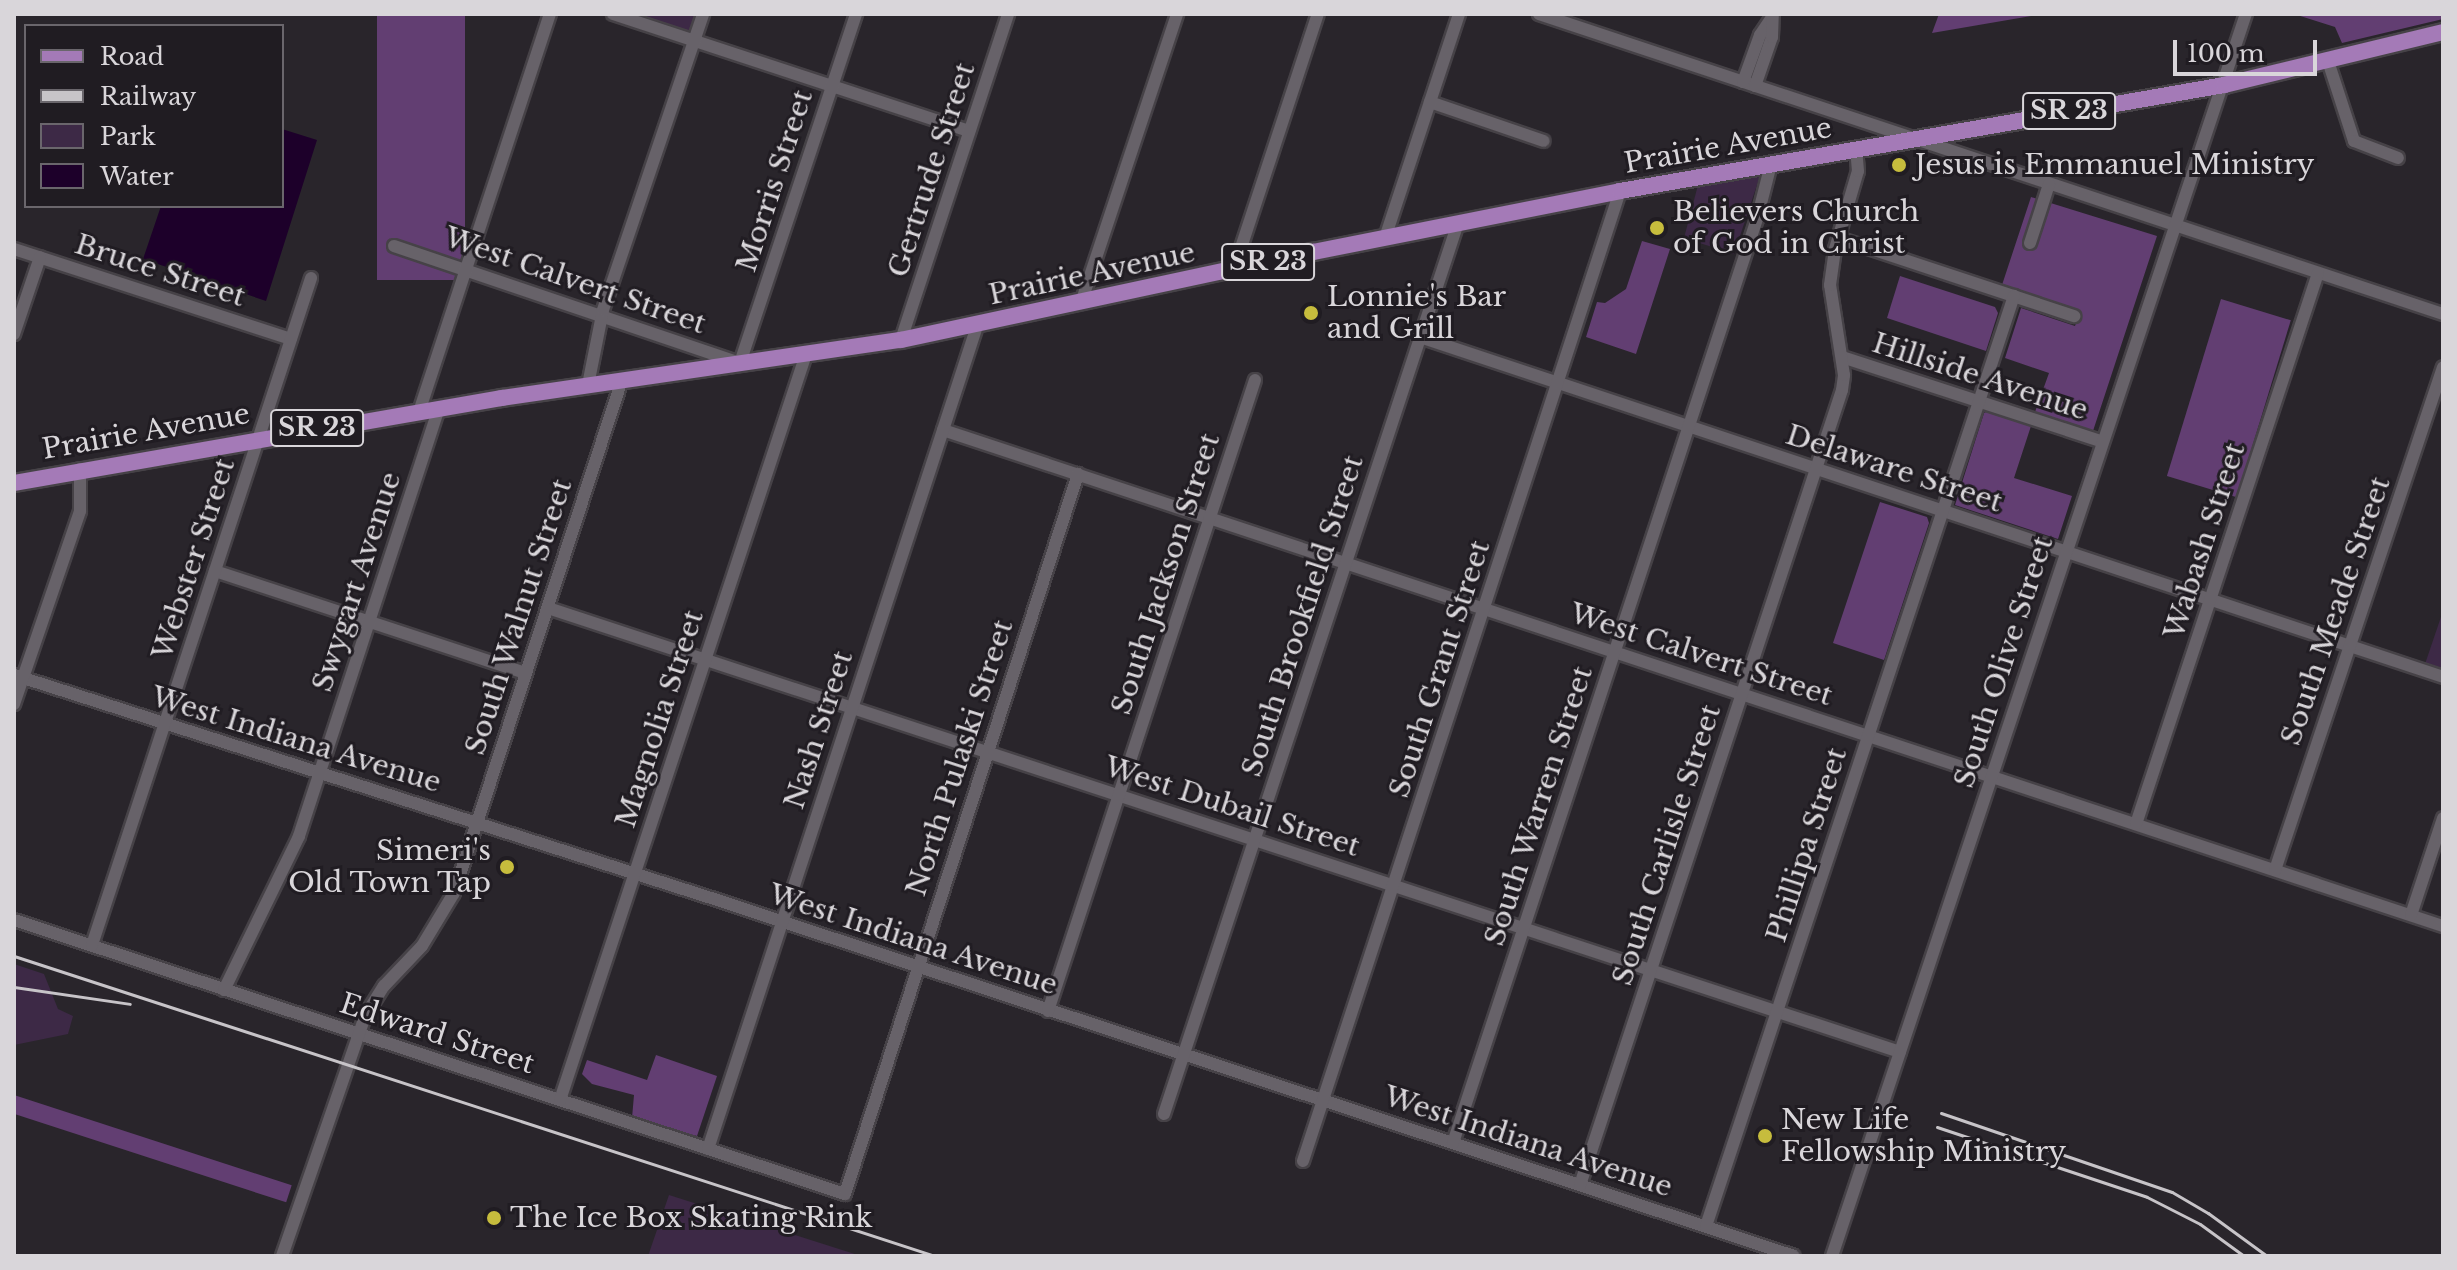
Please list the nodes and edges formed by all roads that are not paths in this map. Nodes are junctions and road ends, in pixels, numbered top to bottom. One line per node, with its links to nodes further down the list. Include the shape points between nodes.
1 (550, 14): 35 (street)
2 (613, 14): 13 (street)
3 (703, 14): 13 (street)
4 (856, 14): 17 (street, Morris Street)
5 (1008, 14): 19 (street, Gertrude Street)
6 (1177, 14): 40 (street)
7 (1318, 14): 36 (street)
8 (1459, 14): 18 (street)
9 (1539, 14): 15 (street)
10 (1773, 14): 15 (street, via 1772,37)
11 (2246, 14): 16 (street, South Olive Street)
12 (2443, 32): 14 (main road, SR 23)
13 (694, 41): 17 (street); 42 (street)
14 (2328, 61): 16 (main road, SR 23); 23 (street, via 2354,141)
15 (1749, 84): 20 (street)
16 (2224, 85): 20 (main road, Prairie Avenue / SR 23); 28 (street, South Olive Street)
17 (832, 86): 19 (street); 51 (street, Morris Street)
18 (1430, 102): 21 (street); 29 (street)
19 (969, 131): 48 (street, Gertrude Street)
20 (1914, 139): 22 (main road, Prairie Avenue / SR 23); 25 (street)
21 (1544, 141)
22 (1856, 149): 24 (main road, Prairie Avenue / SR 23); 30 (street, South Carlisle Street, via 1858,171)
23 (2398, 158)
24 (1771, 164): 26 (main road, Prairie Avenue / SR 23); 60 (street, South Warren Street)
25 (2049, 184): 28 (street); 31 (street)
26 (1620, 191): 27 (main road, Prairie Avenue / SR 23); 56 (street, South Grant Street)
27 (1458, 223): 29 (main road, Prairie Avenue / SR 23); 46 (street, South Brookfield Street)
28 (2177, 226): 37 (street); 63 (street, South Olive Street)
29 (1385, 238): 36 (main road, Prairie Avenue / SR 23)
30 (1838, 238): 39 (street); 50 (street, South Carlisle Street, via 1830,298)
31 (2030, 243)
32 (394, 246): 35 (street, West Calvert Street)
33 (14, 249): 34 (street, Bruce Street)
34 (40, 257): 45 (street); 47 (street, Bruce Street)
35 (465, 269): 42 (street, West Calvert Street); 59 (street)
36 (1234, 269): 40 (main road, Prairie Avenue / SR 23)
37 (2318, 273): 41 (street); 73 (street, Wabash Street)
38 (311, 278): 47 (street, Webster Street)
39 (2014, 296): 43 (street); 57 (street, Phillipa Street)
40 (1081, 303): 44 (main road, Prairie Avenue / SR 23)
41 (2443, 314)
42 (602, 316): 51 (street, West Calvert Street); 55 (street)
43 (2074, 316)
44 (977, 326): 48 (main road, Prairie Avenue / SR 23); 61 (street, Nash Street)
45 (14, 334)
46 (1420, 337): 56 (street, Delaware Street); 71 (street, South Brookfield Street)
47 (291, 339): 62 (street, Webster Street)
48 (901, 340): 49 (main road, Prairie Avenue / SR 23)
49 (806, 354): 51 (main road, Prairie Avenue / SR 23); 79 (street, Magnolia Street)
50 (1842, 357): 57 (street, Hillside Avenue); 65 (street, South Carlisle Street, via 1842,390)
51 (740, 363): 53 (main road, Prairie Avenue / SR 23)
52 (2443, 367): 77 (street, South Meade Street)
53 (622, 380): 55 (main road, Prairie Avenue / SR 23); 74 (street, South Walnut Street)
54 (1255, 380): 69 (street, South Jackson Street)
55 (588, 385): 58 (main road, Prairie Avenue / SR 23)
56 (1559, 385): 60 (street, Delaware Street); 75 (street, South Grant Street)
57 (1979, 401): 63 (street, Hillside Avenue); 68 (street, Phillipa Street)
58 (439, 408): 59 (main road, Prairie Avenue / SR 23); 76 (street, Swygart Avenue)
59 (419, 412): 62 (main road, Prairie Avenue / SR 23)
60 (1689, 426): 65 (street, Delaware Street); 78 (street, South Warren Street)
61 (943, 430): 66 (street, West Calvert Street); 85 (street, Nash Street)
62 (258, 439): 64 (main road, Prairie Avenue / SR 23); 72 (street, Webster Street)
63 (2103, 442): 70 (street, South Olive Street)
64 (80, 469): 67 (main road, Prairie Avenue / SR 23); 81 (street, via 80,511)
65 (1816, 469): 68 (street, Delaware Street); 83 (street, South Carlisle Street)
66 (1078, 474): 69 (street, West Calvert Street); 88 (street, North Pulaski Street)
67 (14, 483)
68 (1943, 510): 70 (street, Delaware Street); 87 (street, Phillipa Street)
69 (1210, 518): 71 (street, West Calvert Street); 91 (street, South Jackson Street)
70 (2066, 551): 73 (street, Delaware Street); 90 (street, South Olive Street)
71 (1346, 563): 75 (street, West Calvert Street); 95 (street, South Brookfield Street)
72 (215, 571): 76 (street); 86 (street, Webster Street)
73 (2211, 599): 77 (street, Delaware Street); 94 (street, Wabash Street)
74 (548, 608): 79 (street, West Dubail Street); 80 (street, South Walnut Street)
75 (1485, 610): 78 (street, West Calvert Street); 98 (street, South Grant Street)
76 (369, 621): 80 (street); 89 (street, Swygart Avenue)
77 (2349, 646): 82 (street, Delaware Street); 96 (street, South Meade Street)
78 (1615, 652): 83 (street, West Calvert Street); 103 (street, South Warren Street)
79 (705, 659): 85 (street, West Dubail Street); 97 (street, Magnolia Street)
80 (526, 673): 93 (street, South Walnut Street)
81 (18, 676): 84 (street); 86 (street, West Indiana Avenue)
82 (2443, 677)
83 (1741, 694): 87 (street, West Calvert Street); 106 (street, South Carlisle Street)
84 (14, 704)
85 (852, 708): 88 (street, West Dubail Street); 101 (street, Nash Street)
86 (166, 724): 89 (street, West Indiana Avenue); 104 (street, Webster Street)
87 (1869, 736): 90 (street, West Calvert Street); 109 (street, Phillipa Street)
88 (987, 752): 91 (street, West Dubail Street); 105 (street, North Pulaski Street)
89 (319, 771): 93 (street, West Indiana Avenue); 107 (street, Swygart Avenue, via 285,870)
90 (1992, 776): 94 (street, West Calvert Street); 111 (street, South Olive Street)
91 (1119, 795): 95 (street, West Dubail Street); 108 (street, South Jackson Street)
92 (2443, 818): 99 (street)
93 (477, 822): 97 (street, West Indiana Avenue); 110 (street, South Walnut Street, via 441,919 384,986)
94 (2136, 824): 96 (street, West Calvert Street)
95 (1255, 840): 98 (street, West Dubail Street); 112 (street, South Brookfield Street)
96 (2275, 870): 99 (street, West Calvert Street)
97 (635, 874): 101 (street, West Indiana Avenue); 113 (street, Magnolia Street)
98 (1394, 887): 103 (street, West Dubail Street); 114 (street, South Grant Street)
99 (2411, 915): 102 (street, West Calvert Street)
100 (14, 920): 104 (street, Edward Street)
101 (781, 922): 105 (street, West Indiana Avenue); 117 (street, Nash Street)
102 (2443, 926)
103 (1524, 928): 106 (street, West Dubail Street); 116 (street, South Warren Street)
104 (92, 945): 107 (street, Edward Street)
105 (917, 966): 108 (street, West Indiana Avenue); 120 (street, North Pulaski Street)
106 (1651, 971): 109 (street, West Dubail Street); 119 (street, South Carlisle Street)
107 (224, 990): 110 (street, Edward Street)
108 (1048, 1011): 112 (street, West Indiana Avenue)
109 (1777, 1012): 111 (street, West Dubail Street); 121 (street, Phillipa Street)
110 (358, 1034): 113 (street, Edward Street); 122 (street, South Walnut Street)
111 (1900, 1052): 124 (street, South Olive Street)
112 (1184, 1055): 114 (street, West Indiana Avenue); 115 (street, South Brookfield Street)
113 (560, 1100): 117 (street, Edward Street)
114 (1324, 1100): 116 (street, West Indiana Avenue); 118 (street, South Grant Street)
115 (1164, 1114)
116 (1453, 1143): 119 (street, West Indiana Avenue)
117 (708, 1149): 120 (street, Edward Street)
118 (1303, 1161)
119 (1580, 1185): 121 (street, West Indiana Avenue)
120 (845, 1194)
121 (1706, 1226): 123 (street, West Indiana Avenue)
122 (282, 1256)
123 (1794, 1256)
124 (1832, 1256)

